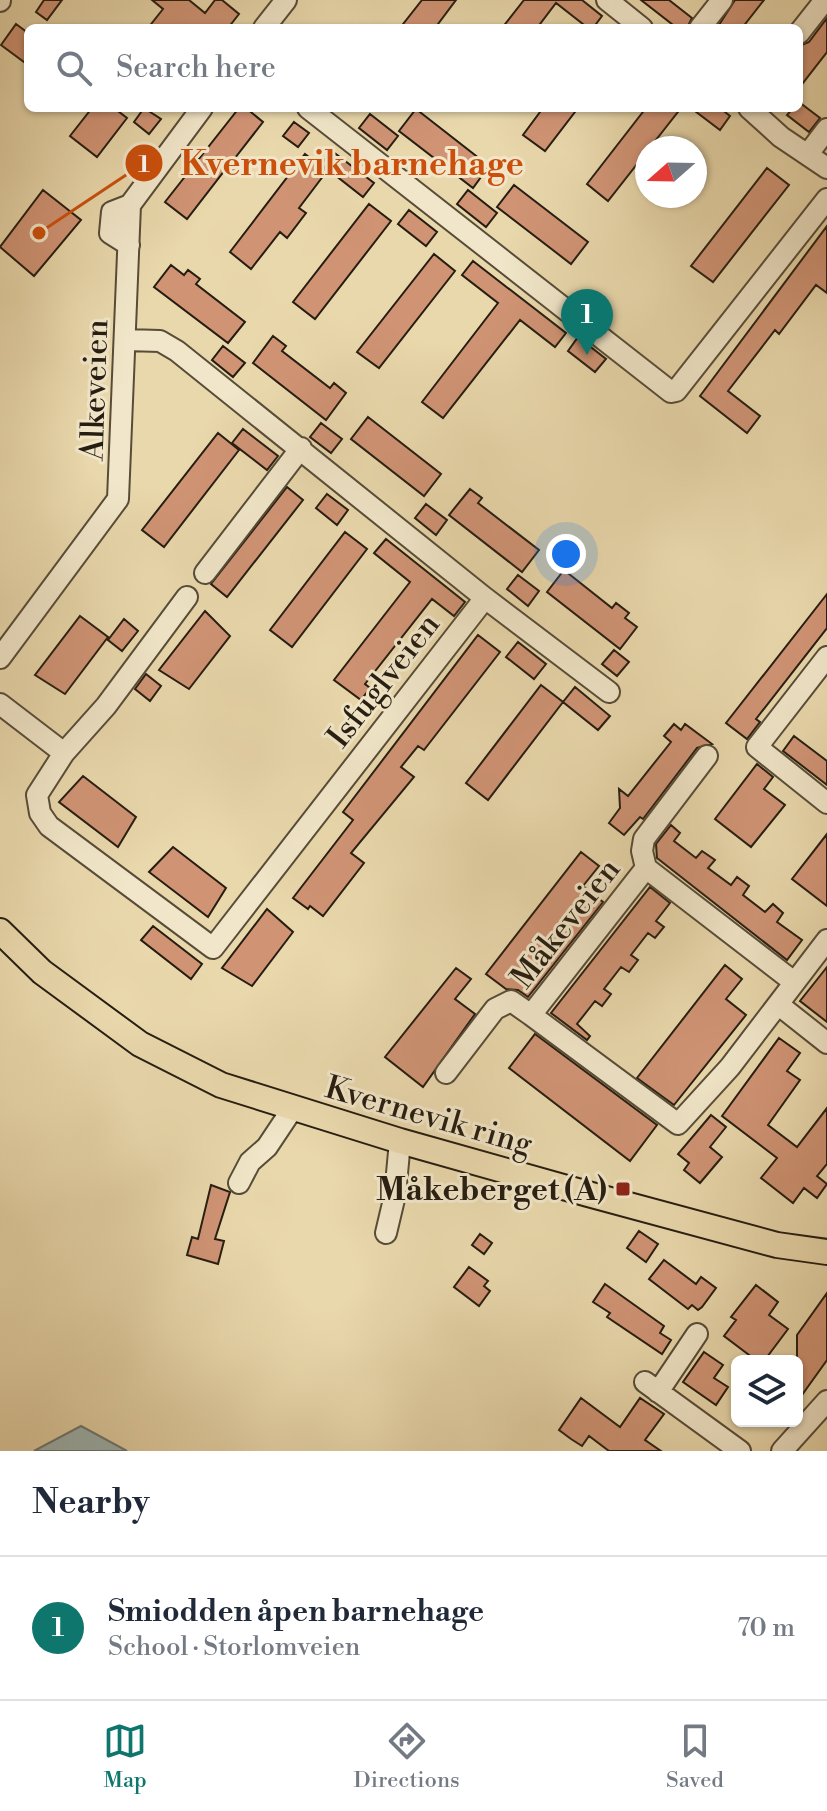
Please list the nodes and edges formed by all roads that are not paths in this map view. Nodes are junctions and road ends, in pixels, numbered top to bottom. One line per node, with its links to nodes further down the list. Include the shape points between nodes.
1 (286, 0): 5 (street)
2 (722, 0): 7 (street)
3 (825, 0): 8 (street)
4 (615, 2): 6 (street)
5 (267, 24)
6 (638, 24)
7 (703, 24)
8 (803, 28)
9 (199, 112): 16 (street, Alkeveien, via 130,205)
10 (313, 112): 15 (street, via 671,392 694,371)
11 (753, 112): 13 (street)
12 (827, 129): 13 (street)
13 (808, 154): 14 (street)
14 (827, 168)
15 (827, 199)
16 (126, 340): 17 (street, Isfuglveien, via 160,341 177,351); 22 (street, Alkeveien, via 118,499)
17 (301, 448): 18 (street); 20 (street, Isfuglveien)
18 (205, 573)
19 (187, 597): 25 (street)
20 (485, 598): 23 (street, Isfuglveien); 25 (street, Isfuglveien, via 213,948 49,826 37,795)
21 (827, 657): 27 (street, via 757,747)
22 (0, 658)
23 (609, 692)
24 (0, 704): 25 (street)
25 (64, 753)
26 (707, 756): 28 (street, Måkeveien, via 644,839)
27 (827, 803)
28 (646, 868): 31 (street, Måkeveien); 33 (street, Måkeveien)
29 (0, 931): 36 (main road, Kvernevik ring, via 42,972 140,1044 221,1085)
30 (827, 940): 31 (street, Måkeveien)
31 (794, 982): 32 (street, Måkeveien)
32 (779, 1005): 33 (street, Måkeveien, via 678,1124); 34 (street)
33 (531, 1015): 35 (street, Måkeveien, via 511,1001 495,1009)
34 (827, 1043)
35 (446, 1073)
36 (293, 1108): 37 (main road, Kvernevik ring); 38 (street, Kvernevik ring)
37 (400, 1141): 39 (street); 40 (main road, Kvernevik ring, via 777,1245)
38 (239, 1183)
39 (386, 1233)
40 (827, 1252)
41 (697, 1334): 43 (street, via 651,1387)
42 (827, 1401): 44 (street)
43 (740, 1451)
44 (782, 1451)

